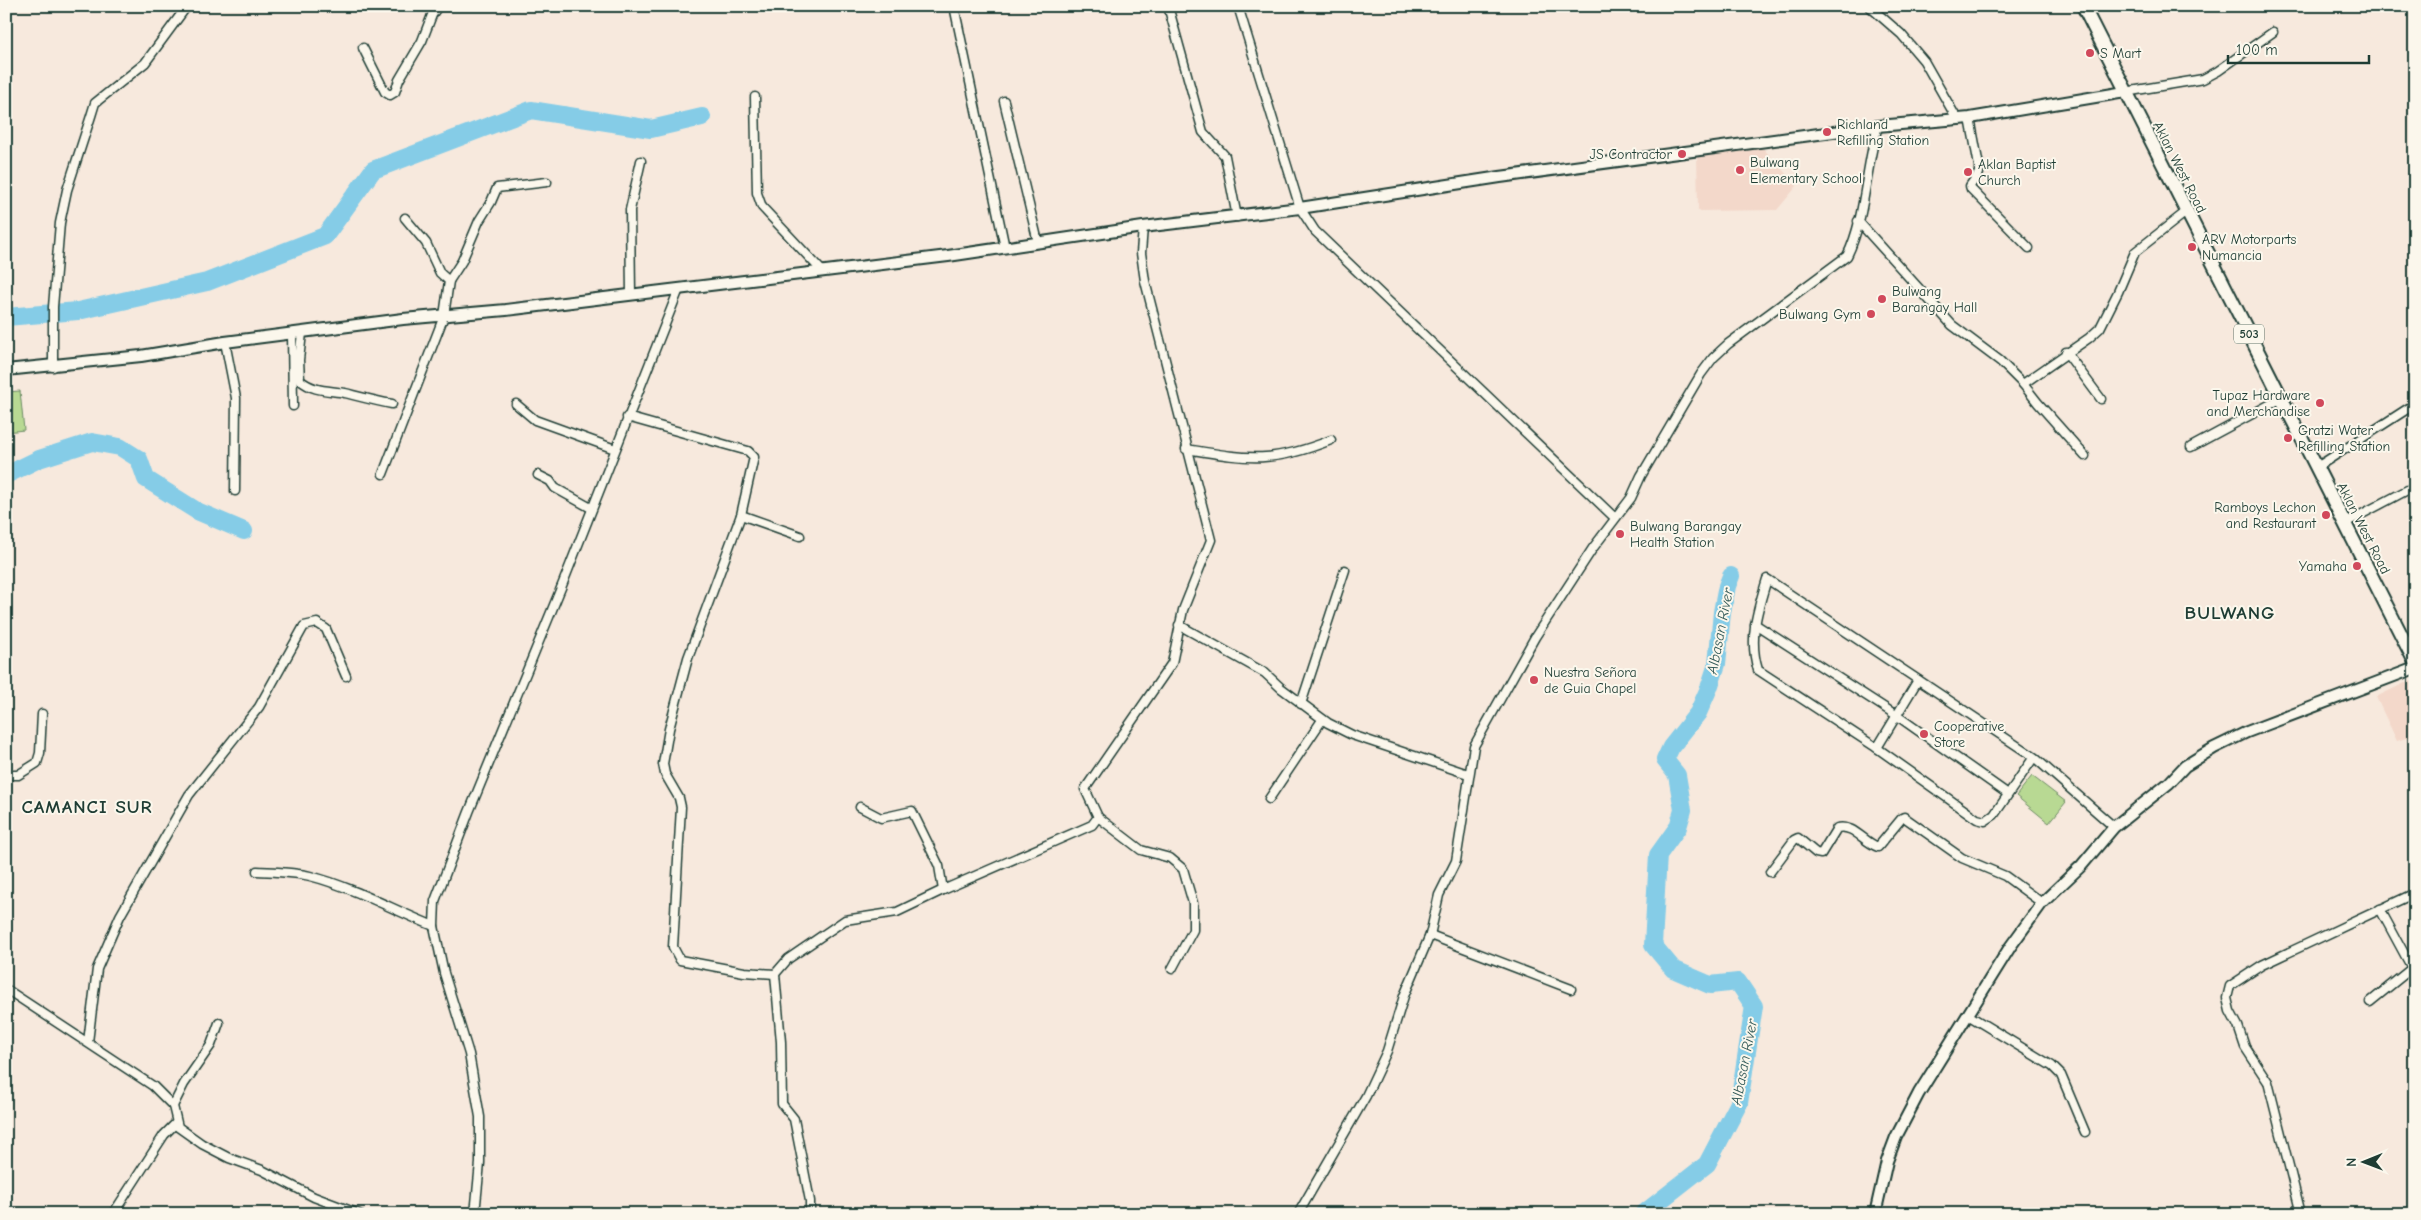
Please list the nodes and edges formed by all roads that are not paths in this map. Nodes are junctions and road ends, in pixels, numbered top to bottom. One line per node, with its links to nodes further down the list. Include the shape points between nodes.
1 (187, 6): 35 (street, via 145,63 95,103 67,190 60,223 52,308)
2 (438, 6): 9 (street, via 395,92 390,95 385,92)
3 (954, 6): 25 (street)
4 (1168, 6): 20 (street, via 1203,132 1226,156)
5 (1238, 6): 18 (street)
6 (1869, 6): 14 (street, via 1924,62)
7 (2083, 6): 10 (main road, Aklan West Road / 503)
8 (2273, 32): 10 (street, via 2203,79)
9 (363, 48)
10 (2125, 92): 13 (street); 19 (main road, Aklan West Road / 503)
11 (755, 97): 27 (street, via 757,193 762,207)
12 (1004, 101): 24 (street)
13 (1970, 118): 14 (street); 26 (street, via 1979,173 1971,189)
14 (1957, 119): 15 (street)
15 (1878, 126): 18 (street, via 1500,177); 22 (street, via 1870,150)
16 (641, 160): 30 (street, via 630,210)
17 (547, 182): 28 (street, via 497,188)
18 (1300, 208): 20 (street); 57 (street, via 1332,250)
19 (2186, 212): 34 (street, via 2135,252 2100,328); 38 (main road, Aklan West Road / 503)
20 (1236, 217): 23 (street)
21 (405, 218): 28 (street, via 426,243 440,272)
22 (1858, 220): 37 (street, via 1952,325 2000,361); 57 (street, via 1847,256 1713,358)
23 (1143, 227): 24 (street); 48 (street, via 1141,253 1145,281)
24 (1038, 242): 25 (street)
25 (1005, 248): 27 (street)
26 (2029, 248)
27 (822, 271): 29 (street)
28 (449, 281): 31 (street)
29 (679, 289): 30 (street); 44 (street)
30 (631, 295): 31 (street)
31 (444, 316): 32 (street); 51 (street)
32 (297, 333): 33 (street); 40 (street, via 300,380 304,383 322,391); 43 (street)
33 (225, 342): 35 (street); 54 (street, via 237,407)
34 (2066, 352): 37 (street); 39 (street)
35 (53, 367): 36 (street)
36 (6, 370)
37 (2023, 384): 49 (street)
38 (2282, 398): 46 (street); 50 (main road, Aklan West Road / 503)
39 (2101, 400)
40 (392, 404)
41 (516, 404): 47 (street, via 535,420)
42 (2415, 404): 50 (street)
43 (293, 406)
44 (627, 417): 47 (street); 56 (street, via 753,454 755,462)
45 (1331, 440): 48 (street, via 1300,452 1265,459)
46 (2191, 447)
47 (615, 449): 55 (street)
48 (1186, 449): 62 (street, via 1211,540)
49 (2085, 456)
50 (2317, 467): 58 (main road, Aklan West Road / 503)
51 (383, 474)
52 (538, 475): 55 (street)
53 (2415, 486): 58 (street)
54 (235, 491)
55 (591, 508): 86 (street, via 435,900)
56 (741, 515): 59 (street); 89 (street, via 688,658 666,750 665,774 681,806 673,948 680,960 744,972)
57 (1615, 518): 73 (street, via 1534,637 1474,746)
58 (2345, 523): 63 (main road, Aklan West Road / 503)
59 (800, 536)
60 (1345, 570): 67 (street)
61 (1755, 624): 66 (street, via 1767,579); 69 (street); 71 (street, via 1753,654 1758,670)
62 (1179, 625): 67 (street, via 1265,672); 78 (street, via 1172,663 1085,789)
63 (2415, 662)
64 (2415, 668): 79 (street, via 2247,732 2214,748 2185,766)
65 (346, 676): 95 (street, via 326,629 316,623 304,626 259,707 189,795 120,916 97,969)
66 (1918, 680): 69 (street); 72 (street)
67 (1301, 704): 70 (street)
68 (42, 714): 74 (street, via 37,763 18,775)
69 (1896, 715): 71 (street); 75 (street)
70 (1322, 720): 73 (street, via 1352,735); 76 (street)
71 (1877, 748): 75 (street, via 1977,818 1986,821 1994,815)
72 (2034, 757): 75 (street); 79 (street)
73 (1468, 774): 87 (street, via 1456,861 1439,895)
74 (6, 775)
75 (2008, 794)
76 (1269, 799)
77 (860, 807): 82 (street, via 881,818 912,811 939,866)
78 (1098, 817): 82 (street, via 1092,825); 88 (street, via 1141,850 1170,858 1183,869 1193,903 1193,930)
79 (2114, 827): 84 (street, via 2082,865)
80 (257, 872): 86 (street, via 316,878 351,889)
81 (1770, 872): 84 (street, via 1798,838 1816,854 1821,854 1837,828 1843,827 1878,847 1904,817 1962,858 2005,876)
82 (943, 890): 89 (street, via 897,912 845,920 788,959)
83 (2415, 893): 85 (street)
84 (2042, 903): 93 (street)
85 (2380, 909): 92 (street, via 2412,968); 105 (street, via 2262,965 2230,986 2227,998 2244,1047 2268,1082)
86 (434, 926): 101 (street, via 444,973 469,1054 480,1116)
87 (1430, 935): 91 (street); 103 (street, via 1404,996 1387,1051 1366,1096)
88 (1172, 969)
89 (775, 974): 102 (street, via 782,1104 794,1118)
90 (6, 989): 95 (street)
91 (1571, 989)
92 (2370, 1002)
93 (1968, 1015): 98 (street, via 2052,1066 2061,1075); 104 (street, via 1919,1093 1896,1137)
94 (220, 1024): 96 (street, via 211,1045)
95 (88, 1042): 96 (street, via 153,1086)
96 (172, 1106): 97 (street)
97 (176, 1123): 99 (street, via 164,1135); 100 (street, via 190,1137 220,1153 314,1197)
98 (2085, 1132)
99 (113, 1214)
100 (359, 1214)
101 (475, 1214)
102 (810, 1214)
103 (1298, 1214)
104 (1875, 1214)
105 (2301, 1214)

